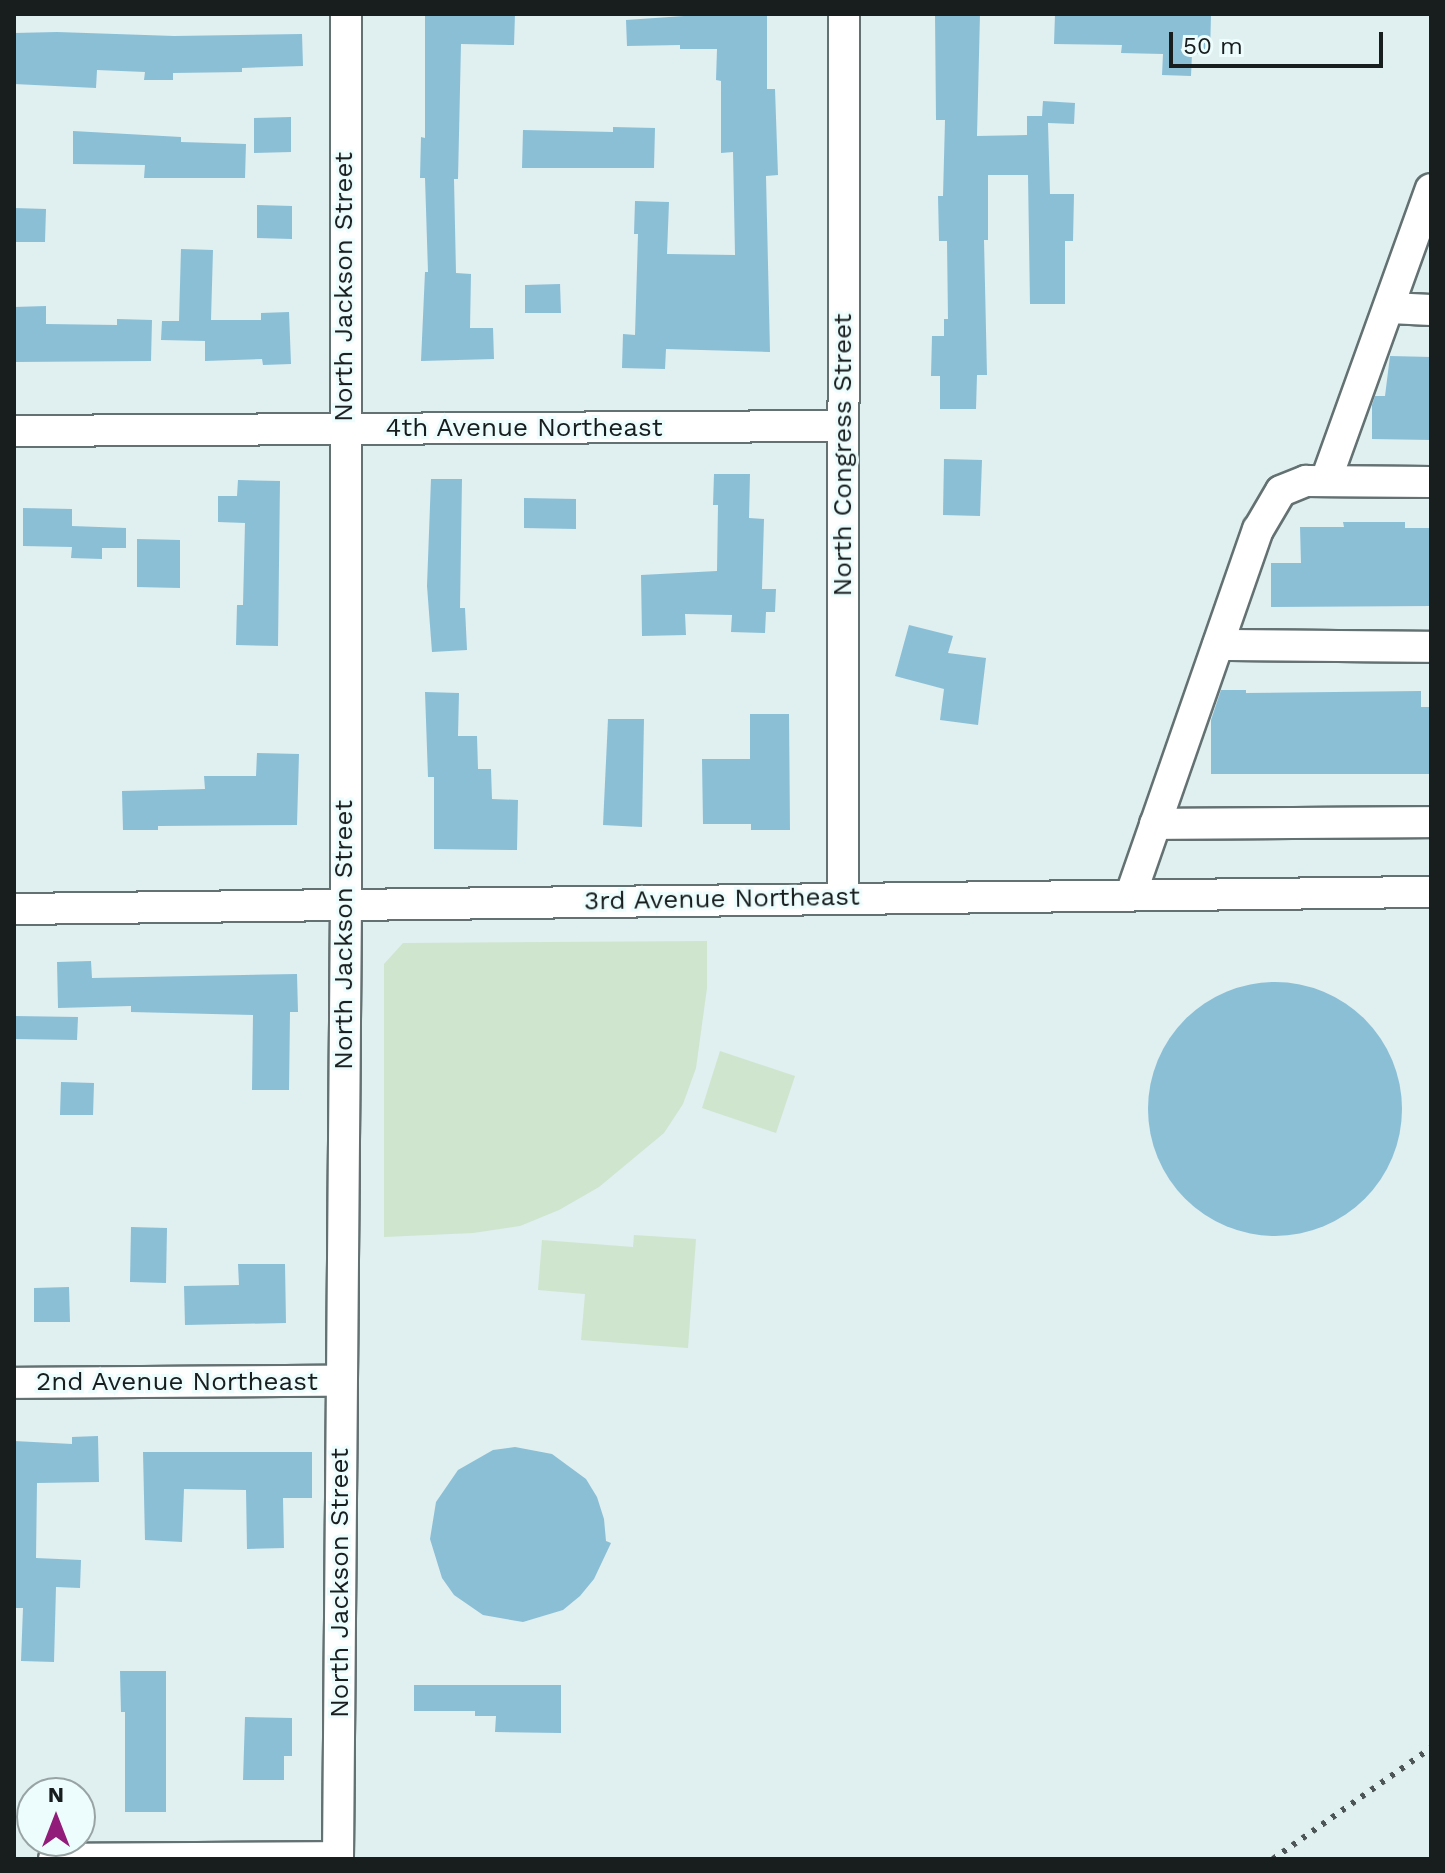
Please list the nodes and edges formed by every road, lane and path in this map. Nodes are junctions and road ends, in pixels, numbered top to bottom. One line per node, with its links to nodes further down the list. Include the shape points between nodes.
1 (346, 14): 7 (street, North Jackson Street)
2 (844, 14): 6 (street, North Congress Street)
3 (1431, 189): 4 (street)
4 (1390, 308): 5 (street); 9 (street)
5 (1431, 310)
6 (842, 426): 7 (street, 4th Avenue Northeast); 17 (street, North Congress Street)
7 (343, 429): 8 (street, 4th Avenue Northeast); 18 (street, North Jackson Street)
8 (14, 431)
9 (1326, 480): 10 (street); 11 (street, via 1281,491 1258,530)
10 (1431, 482)
11 (1218, 645): 12 (street); 14 (street)
12 (1431, 647)
13 (1431, 822): 14 (street)
14 (1155, 824): 16 (street)
15 (1431, 892): 16 (street, 3rd Avenue Northeast)
16 (1131, 894): 17 (street, 3rd Avenue Northeast)
17 (843, 897): 18 (street, 3rd Avenue Northeast)
18 (346, 904): 19 (street, 3rd Avenue Northeast); 20 (street, North Jackson Street)
19 (14, 909)
20 (341, 1381): 21 (street, 2nd Avenue Northeast); 22 (street, North Jackson Street, via 338,1857)
21 (14, 1383)
22 (54, 1859)

